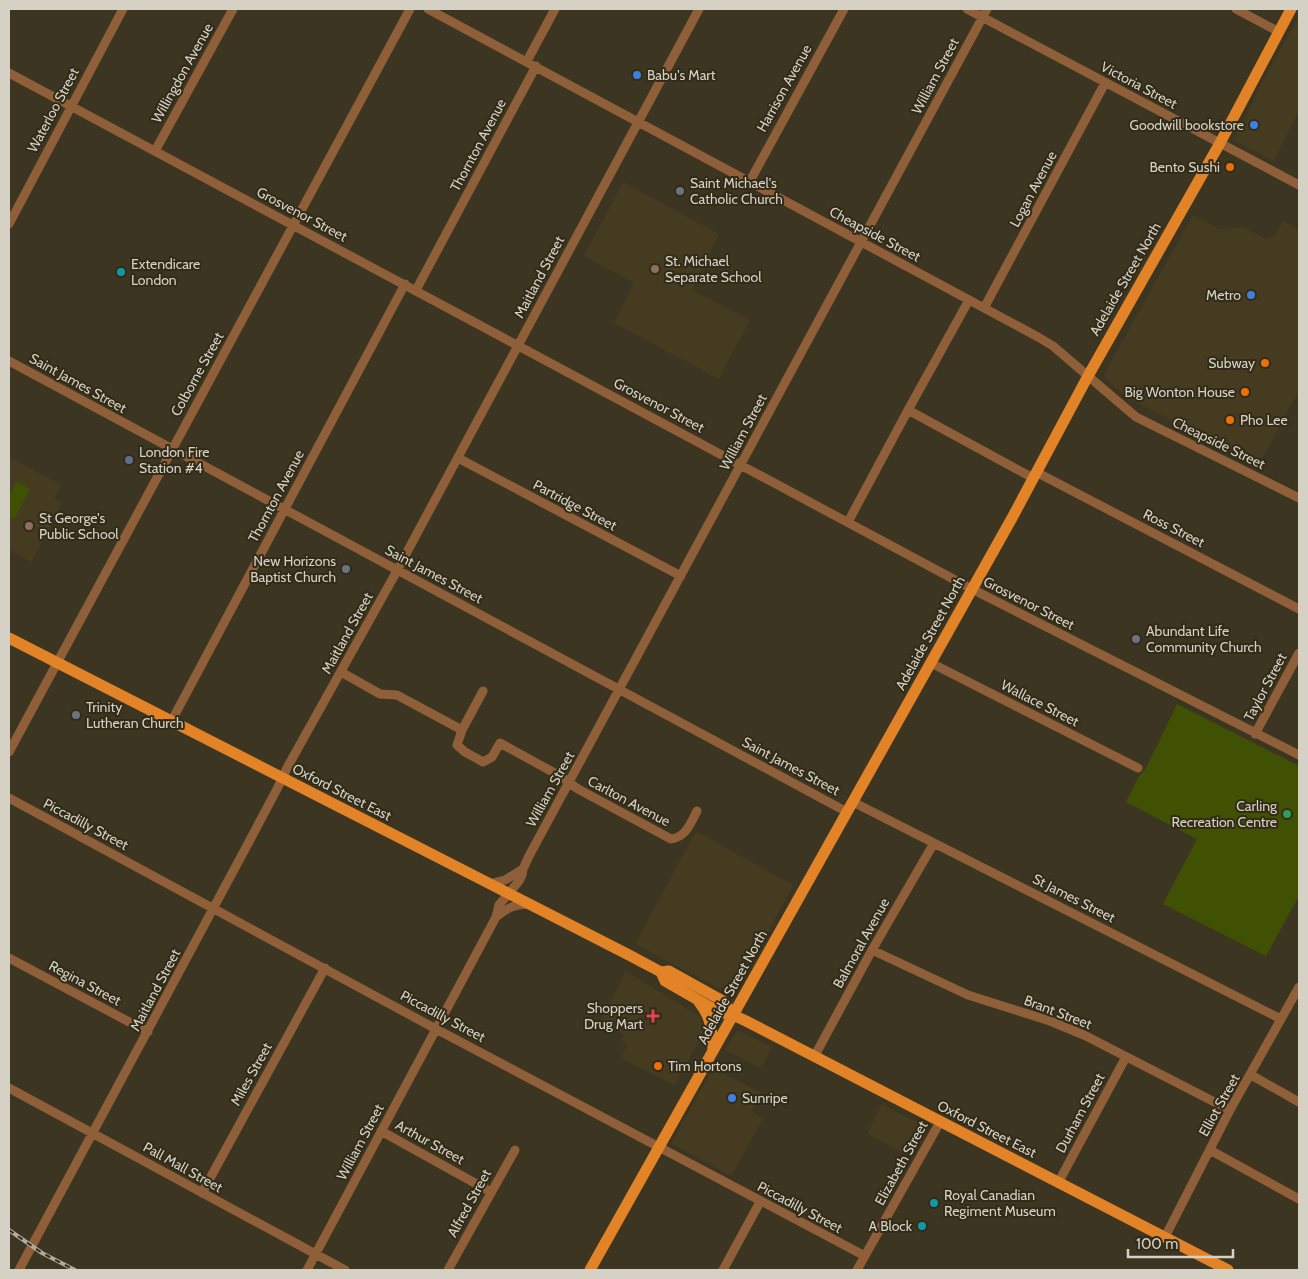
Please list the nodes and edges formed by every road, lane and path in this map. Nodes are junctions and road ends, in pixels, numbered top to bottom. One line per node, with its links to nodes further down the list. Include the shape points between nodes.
1 (123, 9): 17 (street, Waterloo Street)
2 (232, 9): 20 (street, Willingdon Avenue)
3 (410, 9): 24 (street, Colborne Street)
4 (428, 9): 13 (street, Cheapside Street)
5 (555, 9): 13 (street)
6 (700, 9): 18 (street, Maitland Street)
7 (844, 9): 21 (street, Harrison Avenue)
8 (967, 9): 11 (street, Victoria Street)
9 (1236, 9): 12 (street)
10 (1291, 9): 12 (main road, Adelaide Street North)
11 (985, 13): 16 (street, Victoria Street); 25 (street, William Street)
12 (1278, 32): 19 (main road, Adelaide Street North)
13 (527, 61): 14 (street, Cheapside Street)
14 (536, 66): 18 (street, Cheapside Street); 27 (street, Thornton Avenue)
15 (9, 73): 17 (street, Grosvenor Street)
16 (1105, 84): 19 (street, Victoria Street); 29 (street, Logan Avenue)
17 (71, 106): 20 (street, Grosvenor Street); 23 (street, Waterloo Street)
18 (639, 122): 21 (street, Cheapside Street); 30 (street, Maitland Street)
19 (1220, 143): 22 (street, Victoria Street); 32 (main road, Adelaide Street North)
20 (155, 151): 24 (street, Grosvenor Street)
21 (750, 181): 25 (street, Cheapside Street)
22 (1299, 185)
23 (9, 224)
24 (294, 225): 26 (street, Grosvenor Street); 34 (street, Colborne Street)
25 (861, 242): 28 (street, Cheapside Street); 36 (street, William Street)
26 (405, 284): 27 (street, Grosvenor Street); 39 (street, Thornton Avenue)
27 (416, 290): 30 (street, Grosvenor Street)
28 (969, 300): 29 (street, Cheapside Street); 33 (street)
29 (984, 308): 32 (street, Cheapside Street, via 1053,346)
30 (518, 345): 35 (street, Maitland Street); 36 (street, Grosvenor Street)
31 (9, 361): 34 (street, Saint James Street)
32 (1088, 376): 37 (main road, Adelaide Street North); 38 (street, Cheapside Street, via 1136,417)
33 (908, 410): 37 (street, Ross Street); 40 (street)
34 (172, 449): 39 (street, Saint James Street); 47 (street, Colborne Street)
35 (458, 458): 41 (street, Maitland Street); 42 (street, Partridge Street)
36 (741, 464): 40 (street, Grosvenor Street); 42 (street, William Street)
37 (1035, 475): 43 (main road, Adelaide Street North); 44 (street, Ross Street)
38 (1299, 498)
39 (284, 509): 41 (street, Saint James Street); 52 (street, Thornton Avenue)
40 (848, 522): 43 (street, Grosvenor Street)
41 (398, 570): 49 (street, Maitland Street); 50 (street, Saint James Street)
42 (680, 576): 50 (street, William Street)
43 (972, 589): 48 (main road, Adelaide Street North); 54 (street, Grosvenor Street)
44 (1299, 608)
45 (9, 638): 47 (main road, Oxford Street East)
46 (1299, 653): 54 (street, Taylor Street)
47 (57, 663): 52 (main road, Oxford Street East); 55 (street, Colborne Street)
48 (930, 663): 57 (street, Wallace Street); 61 (main road, Adelaide Street North)
49 (341, 672): 53 (street, via 380,694 397,695); 58 (street, Maitland Street)
50 (620, 690): 59 (street, William Street); 61 (street, Saint James Street)
51 (483, 692): 53 (street)
52 (171, 722): 58 (main road, Oxford Street East)
53 (462, 730): 59 (street, Carlton Avenue, via 457,745 483,762 492,758 500,743)
54 (1255, 734): 56 (street, Grosvenor Street)
55 (9, 752)
56 (1299, 755)
57 (1138, 768)
58 (282, 778): 65 (main road, Oxford Street East); 68 (street, Maitland Street)
59 (570, 783): 62 (street, Carlton Avenue, via 671,839 685,833); 64 (street, William Street)
60 (9, 798): 68 (street, Piccadilly Street)
61 (850, 807): 63 (street, St James Street); 76 (main road, Adelaide Street North)
62 (696, 812)
63 (934, 843): 70 (street, Balmoral Avenue); 77 (street, St James Street)
64 (523, 869): 65 (street, via 505,880); 66 (street, William Street)
65 (489, 884): 66 (main road, Oxford Street East)
66 (509, 894): 67 (main road, Oxford Street East); 69 (street, William Street, via 499,905)
67 (528, 904): 69 (street, via 512,906); 73 (main road, Oxford Street East)
68 (213, 908): 72 (street, Piccadilly Street); 79 (street, Maitland Street)
69 (496, 917): 78 (street, William Street)
70 (872, 950): 81 (street, Brant Street, via 968,995 1050,1021); 82 (street, Balmoral Avenue)
71 (9, 958): 79 (street, Regina Street)
72 (325, 968): 78 (street, Piccadilly Street); 95 (street, Miles Street)
73 (661, 972): 75 (main road, Oxford Street East, via 664,981); 76 (main road, Oxford Street East, via 669,971 717,997)
74 (1299, 986): 77 (street, Elliot Street)
75 (696, 999): 76 (main road, Oxford Street East, via 719,1012); 80 (main road, via 712,1024)
76 (733, 1015): 80 (main road, Adelaide Street North); 82 (main road, Oxford Street East)
77 (1282, 1019): 83 (street, Elliot Street)
78 (436, 1029): 88 (street, William Street); 90 (street, Piccadilly Street)
79 (148, 1032): 89 (street, Maitland Street)
80 (713, 1051): 90 (main road, Adelaide Street North)
81 (1126, 1057): 86 (street, Brant Street); 93 (street, Durham Street)
82 (814, 1058): 87 (main road, Oxford Street East)
83 (1251, 1075): 85 (street); 86 (street, Elliot Street)
84 (9, 1088): 89 (street, Pall Mall Street)
85 (1299, 1102)
86 (1230, 1110): 92 (street, Elliot Street)
87 (940, 1122): 93 (main road, Oxford Street East); 100 (street, Elizabeth Street)
88 (381, 1131): 94 (street, Arthur Street); 99 (street, William Street)
89 (92, 1133): 95 (street, Pall Mall Street); 101 (street, Maitland Street)
90 (660, 1147): 97 (street, Piccadilly Street); 105 (main road, Adelaide Street North)
91 (515, 1150): 94 (street, Alfred Street)
92 (1210, 1150): 96 (street); 98 (street, Elliot Street)
93 (1058, 1183): 98 (main road, Oxford Street East)
94 (491, 1192): 104 (street, Alfred Street)
95 (202, 1193): 99 (street, Pall Mall Street)
96 (1299, 1199)
97 (760, 1202): 100 (street, Piccadilly Street); 106 (street)
98 (1165, 1238): 108 (main road, Oxford Street East)
99 (315, 1254): 102 (street, William Street); 103 (street, Pall Mall Street)
100 (865, 1256): 107 (street, Elizabeth Street)
101 (19, 1270)
102 (307, 1270)
103 (345, 1270)
104 (448, 1270)
105 (590, 1270)
106 (723, 1270)
107 (857, 1270)
108 (1228, 1270)

